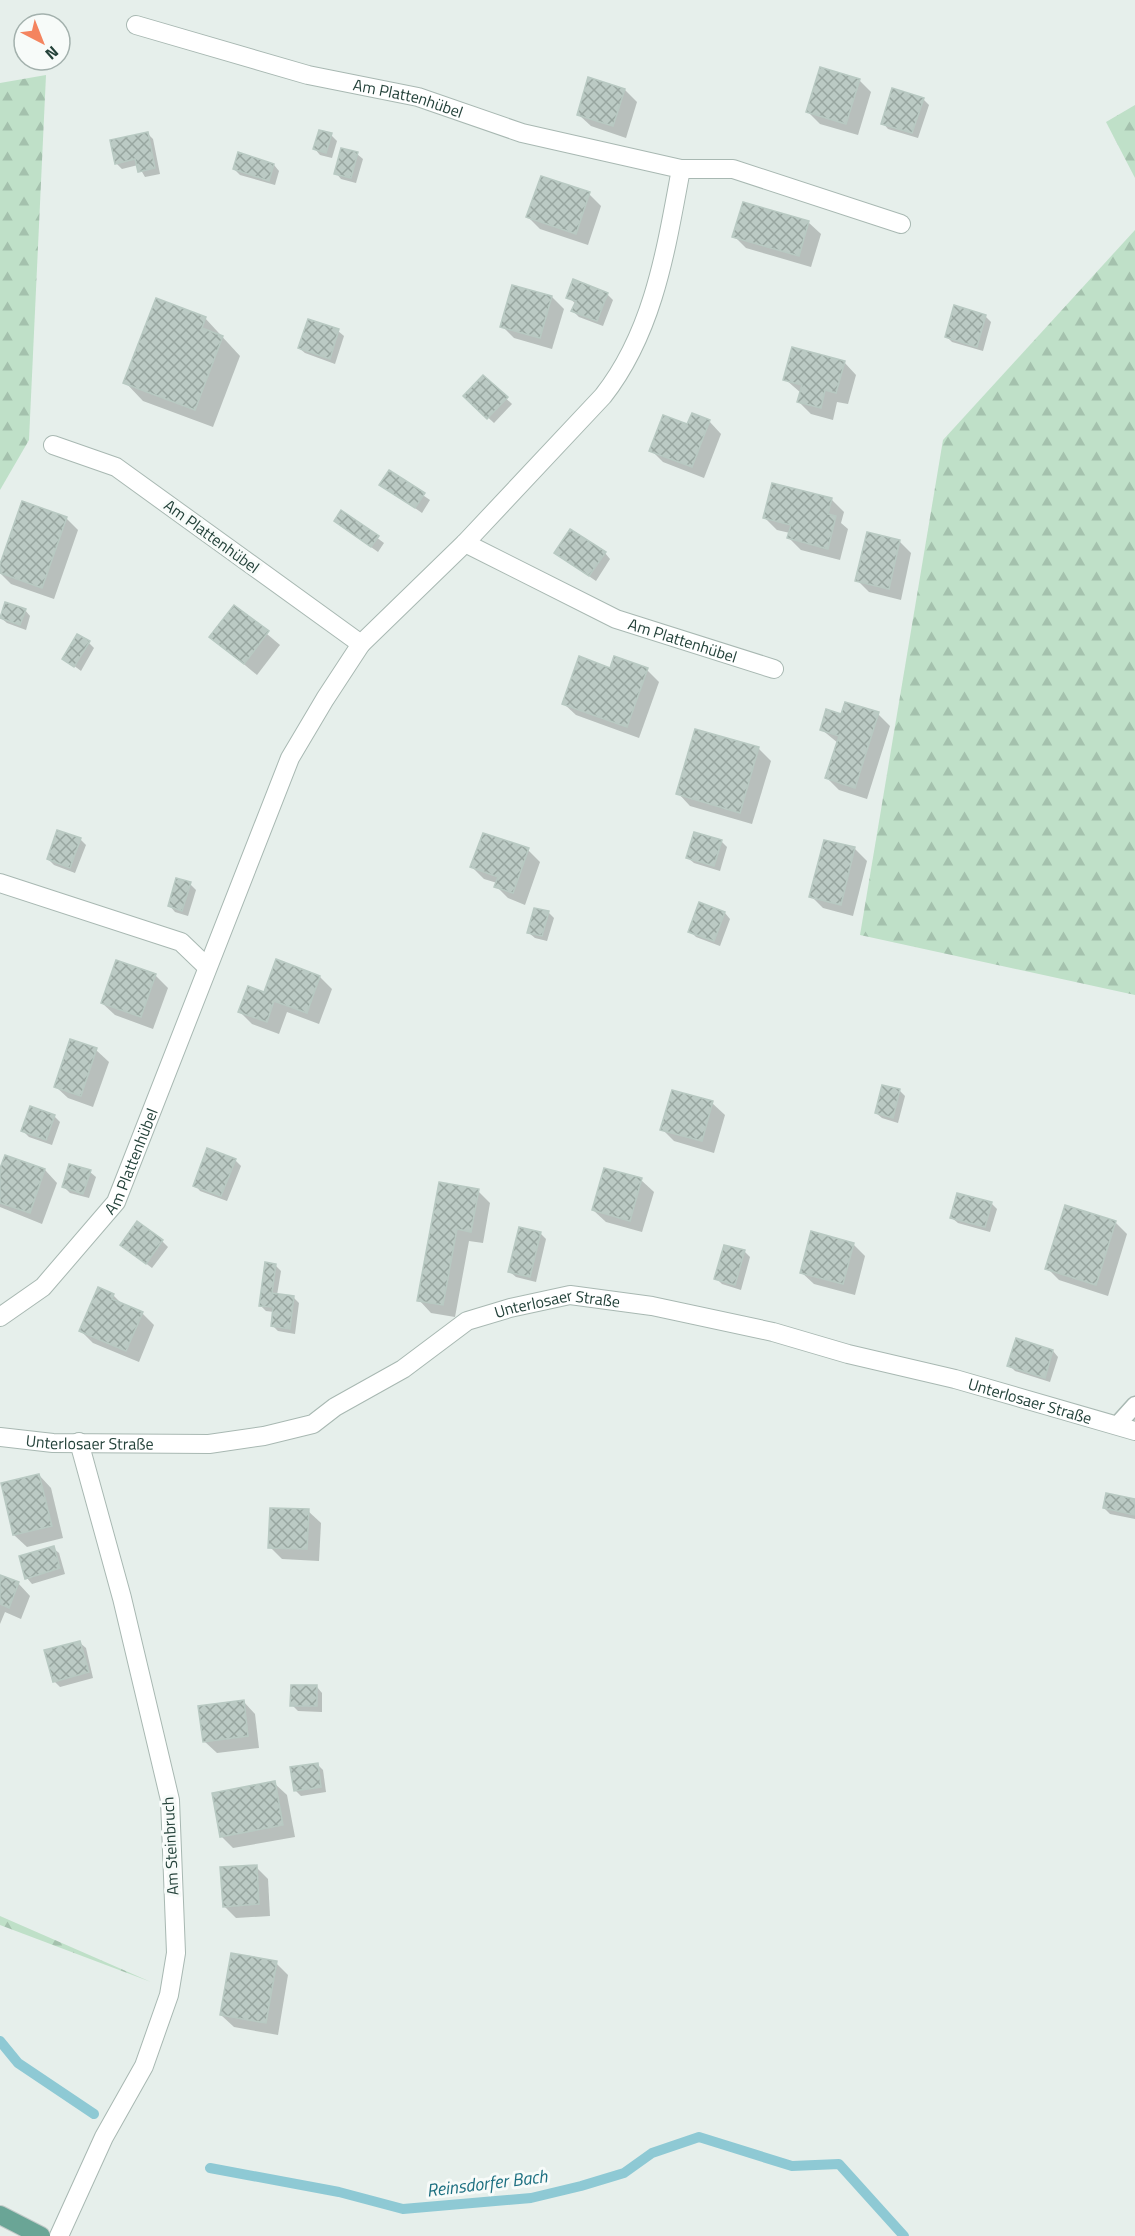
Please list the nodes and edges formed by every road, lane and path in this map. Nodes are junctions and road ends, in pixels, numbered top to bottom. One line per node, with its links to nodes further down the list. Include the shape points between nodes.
1 (136, 25): 2 (street, Am Plattenhübel, via 308,75 418,97 522,133)
2 (681, 169): 3 (street, Am Plattenhübel, via 733,169); 5 (street, Am Plattenhübel, via 663,266 623,370)
3 (901, 224)
4 (53, 445): 6 (street, Am Plattenhübel, via 116,467)
5 (465, 543): 6 (street, Am Plattenhübel); 7 (street, Am Plattenhübel, via 616,619)
6 (362, 644): 9 (street, Am Plattenhübel, via 290,758)
7 (774, 669)
8 (0, 884): 9 (street, via 181,942)
9 (207, 967): 10 (street, Am Plattenhübel, via 116,1202 43,1287)
10 (0, 1317)
11 (1135, 1405): 12 (lane)
12 (1117, 1425): 13 (street, Unterlosaer Straße); 15 (street, Unterlosaer Straße, via 773,1332 652,1306 570,1295 467,1321 403,1369 335,1407 313,1424 209,1444)
13 (1135, 1431)
14 (0, 1437): 15 (street, Unterlosaer Straße)
15 (79, 1442): 18 (street, Am Steinbruch, via 122,1598 170,1800 176,1953 169,1995 144,2066 104,2137)
16 (0, 2215): 17 (main road)
17 (41, 2236)
18 (59, 2236)

